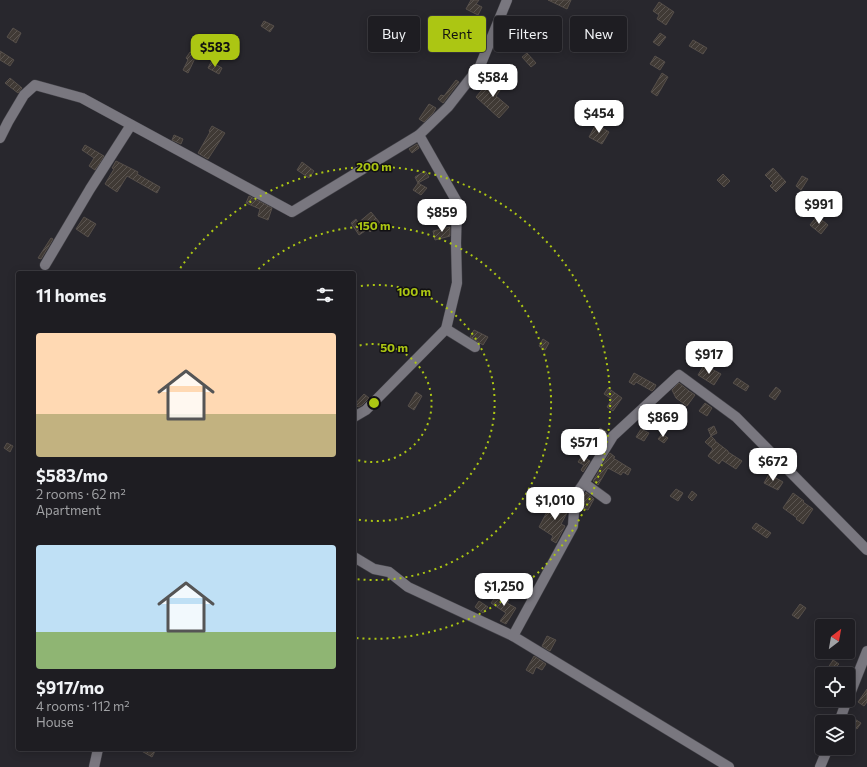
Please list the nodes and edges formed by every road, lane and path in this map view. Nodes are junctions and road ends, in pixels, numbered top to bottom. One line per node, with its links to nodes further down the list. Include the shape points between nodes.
1 (507, 0): 3 (street, via 480,66 448,107)
2 (131, 126): 3 (street, via 292,212); 4 (street, via 82,98 35,85 24,95); 5 (street)
3 (419, 135): 6 (street, via 457,202 457,283)
4 (0, 138)
5 (45, 265)
6 (446, 329): 7 (street); 8 (street, via 366,410)
7 (475, 347)
8 (356, 416)
9 (584, 483): 10 (street); 11 (street, via 613,436 679,375 736,417); 13 (street, via 575,496 573,526)
10 (606, 498)
11 (867, 550)
12 (356, 558): 13 (street, via 374,569 389,572 408,587)
13 (513, 636): 19 (street)
14 (867, 651): 15 (street)
15 (855, 681)
16 (98, 751): 18 (street)
17 (825, 755): 20 (street)
18 (94, 767)
19 (729, 767)
20 (820, 767)

